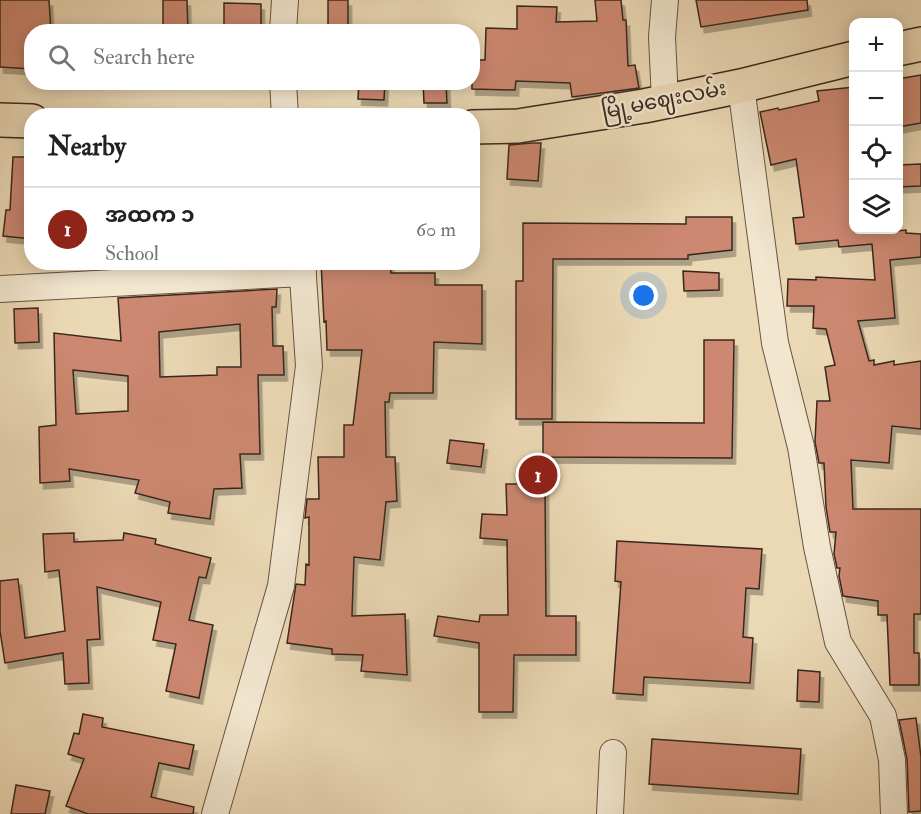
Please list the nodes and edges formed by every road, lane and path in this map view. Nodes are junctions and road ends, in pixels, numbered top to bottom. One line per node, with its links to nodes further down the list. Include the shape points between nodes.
1 (285, 0): 3 (street)
2 (665, 0): 9 (street)
3 (284, 24)
4 (921, 44): 5 (main road)
5 (903, 48)
6 (849, 59): 7 (main road, မြို့မဈေးလမ်း)
7 (741, 86): 9 (main road, မြို့မဈေးလမ်း); 20 (street, via 775,343 801,447 817,547 837,642 883,716 892,760)
8 (283, 90): 10 (street)
9 (665, 102): 13 (main road, မြို့မဈေးလမ်း, via 518,126)
10 (285, 108)
11 (0, 120): 12 (main road)
12 (24, 121)
13 (480, 127)
14 (274, 270): 16 (street)
15 (303, 270): 18 (street, via 309,366 281,586)
16 (0, 289)
17 (613, 753): 19 (street)
18 (215, 814)
19 (610, 814)
20 (894, 814)

